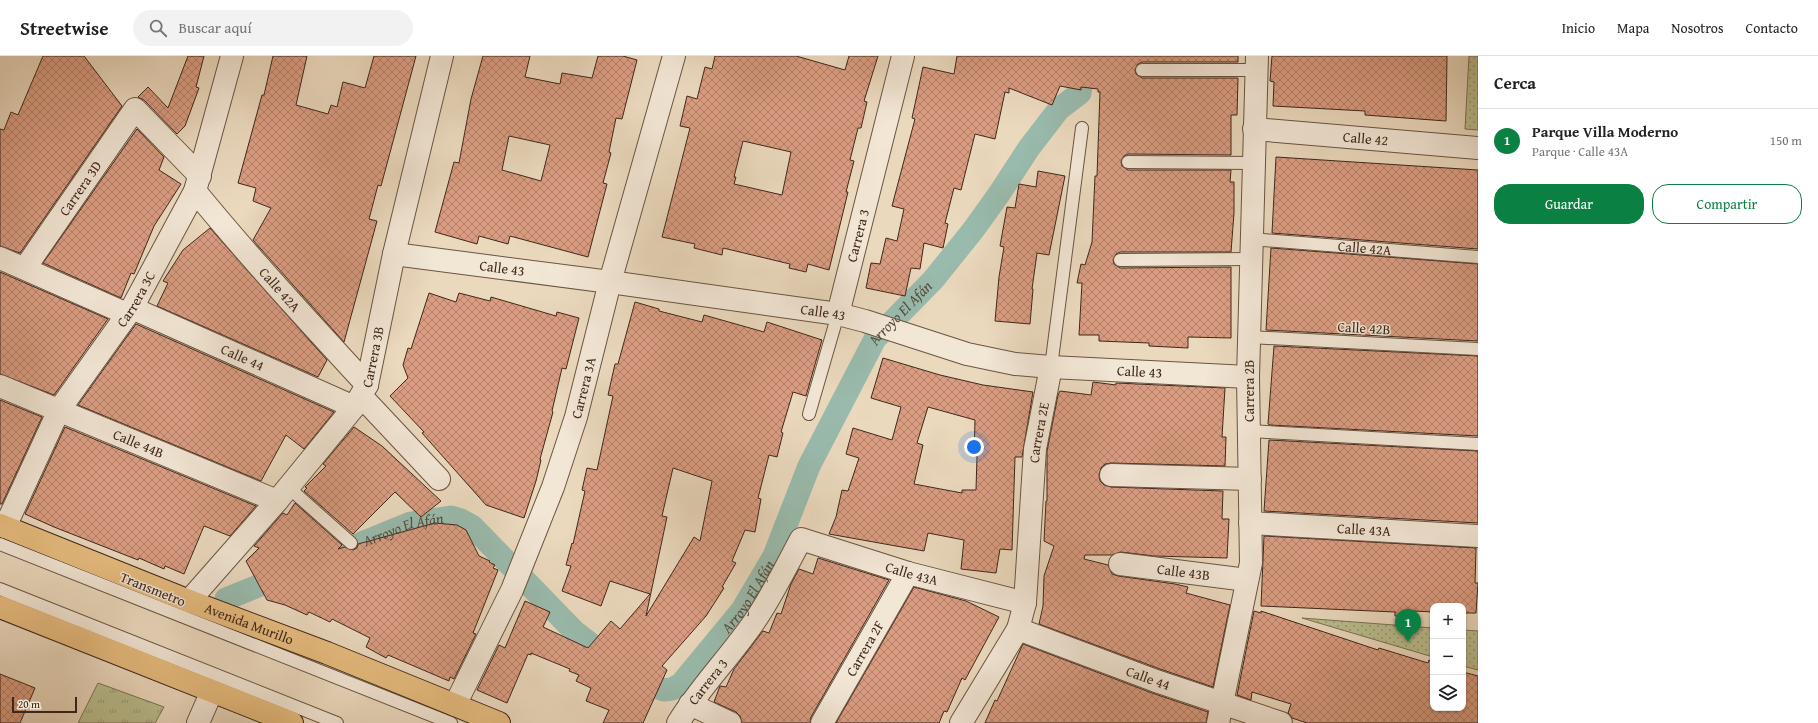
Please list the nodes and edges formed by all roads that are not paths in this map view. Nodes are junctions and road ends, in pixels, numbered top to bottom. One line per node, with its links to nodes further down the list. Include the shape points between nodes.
1 (232, 56): 13 (street, Carrera 3C)
2 (442, 56): 15 (street, Carrera 3B)
3 (674, 56): 20 (street, Carrera 3A)
4 (903, 56): 22 (street, Carrera 3)
5 (1256, 63): 6 (lane); 9 (street, Carrera 2B)
6 (1142, 70)
7 (135, 109): 13 (street, Calle 42A); 19 (street, Carrera 3D)
8 (1082, 128): 25 (lane, Carrera 2E)
9 (1254, 129): 10 (street, Calle 42); 12 (street, Carrera 2B)
10 (1478, 148)
11 (1128, 162): 12 (lane)
12 (1253, 163): 14 (street, Carrera 2B)
13 (198, 183): 21 (street, Carrera 3C); 28 (street, Calle 42A)
14 (1251, 249): 16 (lane, Calle 42A); 18 (lane); 23 (street, Carrera 2B)
15 (394, 254): 20 (street, Calle 43); 28 (street, Carrera 3B)
16 (1478, 256)
17 (0, 258): 19 (street, Calle 44)
18 (1120, 260)
19 (25, 268): 21 (street, Calle 44)
20 (610, 282): 22 (street, Calle 43); 53 (street, Carrera 3A, via 576,417 553,487 512,590)
21 (130, 311): 28 (street, Calle 44); 29 (street, Carrera 3C)
22 (838, 314): 25 (street, Calle 43, via 967,354); 30 (lane, Carrera 3)
23 (1249, 337): 24 (lane, Calle 42B); 26 (street, Carrera 2B)
24 (1478, 349)
25 (1051, 368): 26 (street, Calle 43); 47 (street, Carrera 2E, via 1035,449)
26 (1248, 377): 31 (street, Carrera 2B)
27 (0, 386): 29 (street, Calle 44B)
28 (361, 396): 34 (street, Calle 44); 36 (street, Carrera 3B)
29 (58, 410): 36 (street, Calle 44B); 38 (street, Carrera 3C)
30 (810, 414)
31 (1249, 431): 32 (lane); 35 (street, Carrera 2B)
32 (1478, 444)
33 (1111, 475): 35 (street)
34 (440, 479)
35 (1250, 479): 37 (street, Carrera 2B)
36 (282, 494): 41 (lane, Calle 44B); 46 (street, Carrera 3B)
37 (1250, 522): 39 (street, Calle 43A); 44 (street, Carrera 2B, via 1251,563)
38 (2, 532): 46 (main road, Avenida Murillo); 53 (lane, Transmetro)
39 (1478, 536)
40 (801, 539): 43 (street, Calle 43A); 51 (street, Carrera 3, via 754,623)
41 (351, 543)
42 (1120, 564): 44 (street, Calle 43B)
43 (908, 573): 47 (street, Calle 43A); 60 (street, Carrera 2F)
44 (1247, 580): 52 (street, Carrera 2B)
45 (0, 589): 56 (lane)
46 (189, 601): 53 (main road, Avenida Murillo, via 327,653)
47 (1025, 603): 49 (street, Carrera 2E)
48 (0, 607): 50 (main road)
49 (1018, 629): 52 (street, Calle 44, via 1156,681); 61 (street, Carrera 2E)
50 (212, 691): 54 (street); 55 (main road)
51 (690, 704): 58 (street, Carrera 3); 59 (street)
52 (1220, 713): 62 (street, Calle 44)
53 (453, 714): 57 (main road, Avenida Murillo)
54 (198, 723)
55 (292, 723)
56 (336, 723)
57 (499, 723)
58 (678, 723)
59 (730, 723)
60 (822, 723)
61 (961, 723)
62 (1280, 723)

